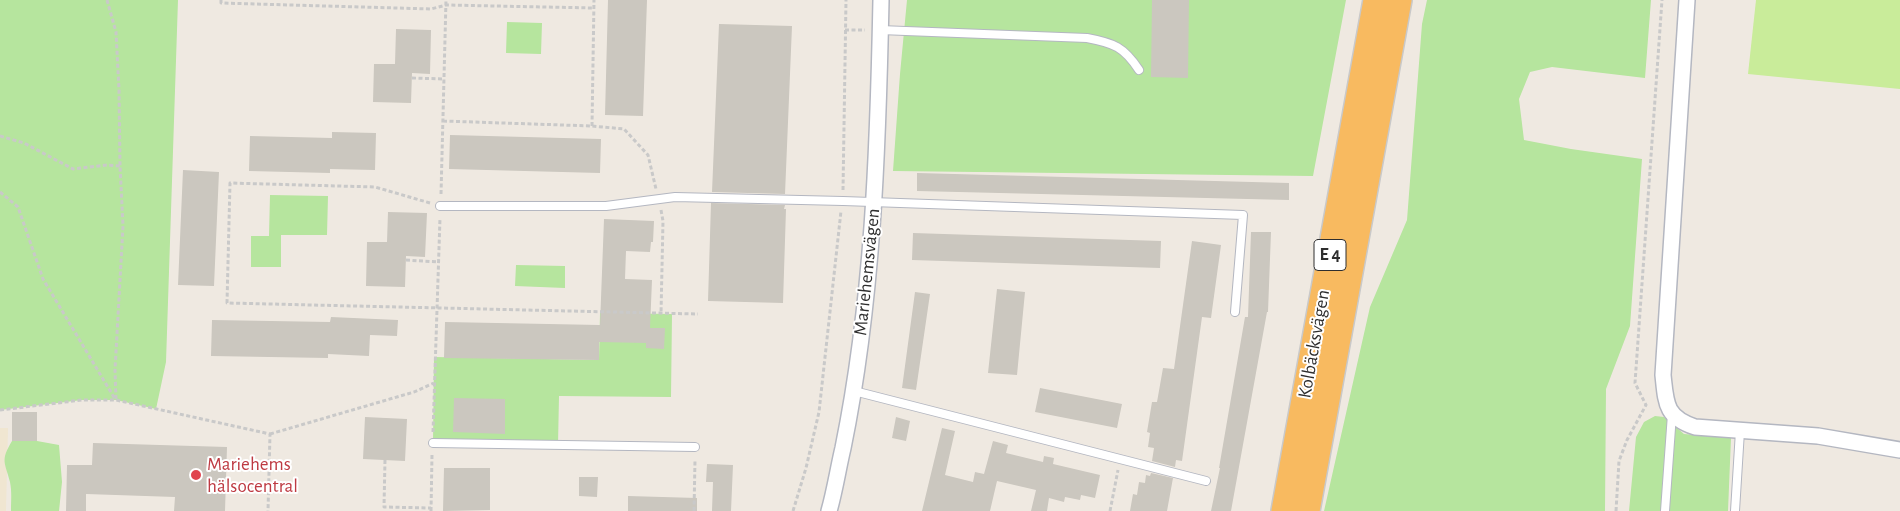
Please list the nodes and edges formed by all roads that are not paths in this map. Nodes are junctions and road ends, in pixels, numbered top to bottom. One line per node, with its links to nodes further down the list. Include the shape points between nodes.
1 (881, 0): 5 (street, Mariehemsvägen)
2 (1376, 0): 18 (highway, Kolbäcksvägen / E 4)
3 (1399, 0): 19 (highway, Kolbäcksvägen / E 4)
4 (1687, 0): 11 (street, via 1663,375)
5 (880, 30): 6 (lane, via 1087,38 1122,49); 7 (street, Mariehemsvägen)
6 (1139, 70)
7 (875, 202): 8 (lane, via 700,197 658,198 606,206); 9 (lane, via 1243,215); 10 (street, Mariehemsvägen)
8 (440, 206)
9 (1235, 312)
10 (854, 391): 16 (lane); 17 (street, Mariehemsvägen)
11 (1672, 414): 12 (street, via 1682,423 1695,427); 20 (lane)
12 (1740, 431): 15 (street, via 1818,436); 21 (lane)
13 (433, 443): 14 (lane)
14 (695, 447)
15 (1900, 450)
16 (1206, 481)
17 (829, 511)
18 (1284, 511)
19 (1307, 511)
20 (1665, 511)
21 (1735, 511)

